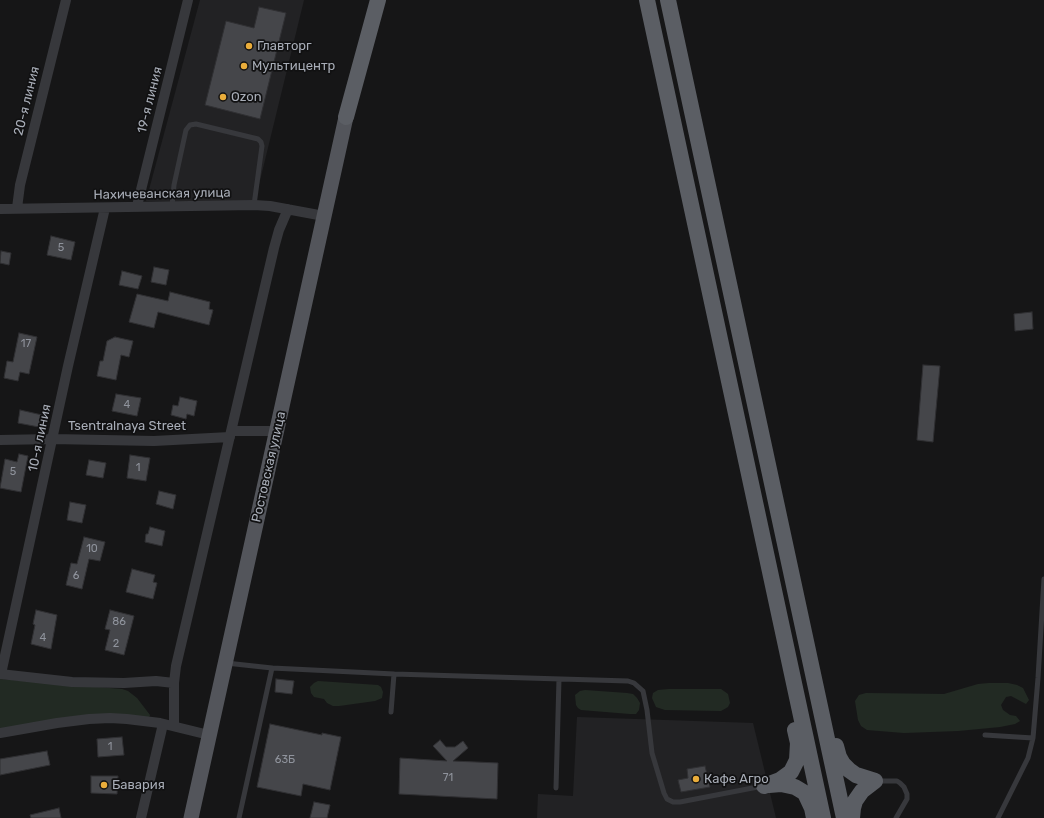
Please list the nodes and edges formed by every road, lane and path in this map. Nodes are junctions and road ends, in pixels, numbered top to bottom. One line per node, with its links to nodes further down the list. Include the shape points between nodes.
1 (66, 0): 11 (street, 20-я линия, via 20,185)
2 (188, 0): 9 (street, 19-я линия)
3 (372, 0): 7 (highway)
4 (378, 0): 7 (highway)
5 (647, 0): 21 (highway)
6 (668, 0): 20 (highway)
7 (346, 117): 15 (main road, Ростовская улица)
8 (254, 205): 10 (street, Нахичеванская улица); 10 (lane, via 261,142 258,139 196,124 190,125 186,130); 14 (street, Нахичеванская улица)
9 (137, 206): 10 (street, Нахичеванская улица); 12 (street, Нахичеванская улица)
10 (172, 206)
11 (17, 208): 12 (street, Нахичеванская улица); 13 (street, Нахичеванская улица)
12 (105, 208): 18 (street, 10-я линия)
13 (0, 209)
14 (288, 209): 15 (street, Нахичеванская улица); 17 (street, via 274,248)
15 (324, 216): 16 (main road, Ростовская улица)
16 (277, 431): 17 (street, Tsentralnaya Street); 23 (main road, Ростовская улица)
17 (231, 434): 18 (street, Tsentralnaya Street, via 154,441); 28 (street, via 174,674)
18 (53, 439): 19 (street, Tsentralnaya Street); 25 (street, 10-я линия)
19 (0, 440)
20 (765, 451): 36 (highway, via 798,566 838,753 849,770); 44 (highway)
21 (752, 489): 37 (highway, via 766,596 798,743 797,760 791,772 780,780); 43 (highway)
22 (1044, 579): 35 (lane)
23 (225, 663): 24 (lane); 33 (main road, Ростовская улица)
24 (272, 668): 26 (lane); 41 (lane)
25 (1, 674): 28 (street, via 72,682)
26 (394, 674): 27 (lane); 29 (lane)
27 (559, 680): 37 (lane, via 628,681 639,686 643,691 647,710 652,753 667,799 680,802); 38 (lane)
28 (174, 683): 31 (street)
29 (391, 712)
30 (163, 724): 31 (street); 32 (street, via 127,719 89,719); 39 (street)
31 (174, 726): 33 (street)
32 (0, 733)
33 (209, 735): 40 (main road, Ростовская улица)
34 (985, 735): 35 (lane)
35 (1033, 738): 47 (lane, via 1028,758)
36 (875, 782): 45 (highway, via 862,791 855,801); 46 (lane, via 897,781 904,787 907,799)
37 (764, 786): 42 (highway, via 781,784 795,787 805,793)
38 (556, 788)
39 (141, 818)
40 (190, 818)
41 (239, 818)
42 (814, 818)
43 (823, 818)
44 (844, 818)
45 (852, 818)
46 (896, 818)
47 (998, 818)

